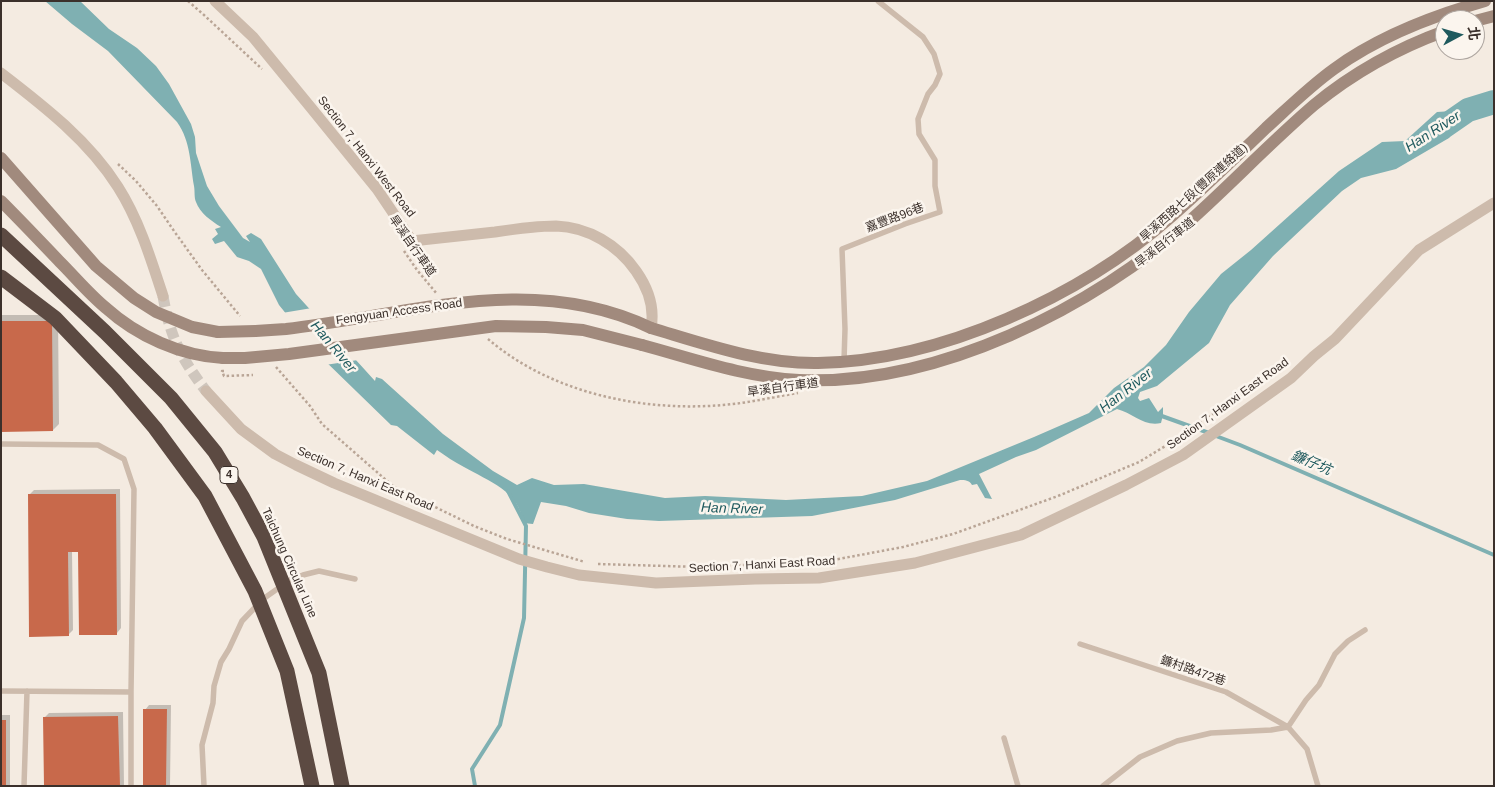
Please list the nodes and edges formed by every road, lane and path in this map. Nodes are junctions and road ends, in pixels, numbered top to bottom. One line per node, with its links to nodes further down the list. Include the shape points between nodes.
1 (188, 1): 6 (path)
2 (215, 1): 16 (street, Section 7, Hanxi West Road, via 253,37 312,108 377,189 412,241 557,226 587,232 622,254 638,274 651,300)
3 (878, 1): 18 (lane, 嘉豐路96巷, via 924,37 940,74 918,119 919,134 935,160 940,212 842,249)
4 (1485, 1): 18 (street, 旱溪西路七段(豐原連絡道), via 1398,32 1336,68 1171,217 1138,244 1075,285 1022,312 946,341 888,356)
5 (1435, 34): 9 (street, 旱溪西路七段(豐原連絡道), bridge, via 1382,59 1341,85 1285,131 1152,253 1094,292 1002,339 934,363 868,377 798,380 746,374 583,330 546,327 496,326 245,358 204,356 171,347 141,333 106,309)
6 (263, 70)
7 (1, 74): 14 (street, via 38,101 103,166 138,226)
8 (1, 158): 16 (street, Fengyuan Access Road, bridge, via 96,266 156,312 192,327 218,332 247,332 508,299 580,305 620,315)
9 (1, 201)
10 (1494, 203): 22 (street, Section 7, Hanxi East Road, via 1419,250 1335,339 1291,378 1183,455 1021,535 916,563 819,578 656,583 580,574 519,559 366,496 275,454 241,429)
11 (1, 235): 40 (highway, Taichung Circular Line / 4, bridge, via 172,398 215,452 264,537 320,673)
12 (400, 245): 15 (path, 旱溪自行車道)
13 (1, 277): 39 (highway, bridge, via 55,318 116,382 205,496 255,591 287,671)
14 (163, 296)
15 (441, 299)
16 (651, 328): 18 (street, 旱溪西路七段(豐原連絡道), via 745,355 799,362)
17 (486, 337): 23 (path, 旱溪自行車道, via 500,350 538,372 608,398 654,405 723,405)
18 (844, 362)
19 (274, 364): 26 (path, via 322,424 394,487 507,539)
20 (253, 375): 21 (path)
21 (224, 376)
22 (206, 391)
23 (806, 392)
24 (1206, 419): 27 (path, via 1139,462 953,534 904,547 817,563 698,567)
25 (1, 444): 33 (lane, via 98,445 124,459 134,489)
26 (588, 563)
27 (597, 564)
28 (355, 579): 38 (lane, via 319,571 303,575 263,599 242,621 221,662 214,686 202,745)
29 (1364, 630): 34 (lane, via 1335,654 1319,685)
30 (1080, 644): 34 (lane, 鐮村路472巷, via 1226,692)
31 (1, 691): 32 (lane)
32 (27, 691): 33 (lane); 36 (lane)
33 (132, 692): 37 (lane)
34 (1288, 727): 42 (lane, via 1211,733 1177,741 1140,757); 43 (lane, 鐮村路472巷, via 1307,749)
35 (1004, 738): 41 (lane)
36 (24, 786)
37 (131, 786)
38 (204, 786)
39 (312, 786)
40 (342, 786)
41 (1018, 786)
42 (1104, 786)
43 (1318, 786)

